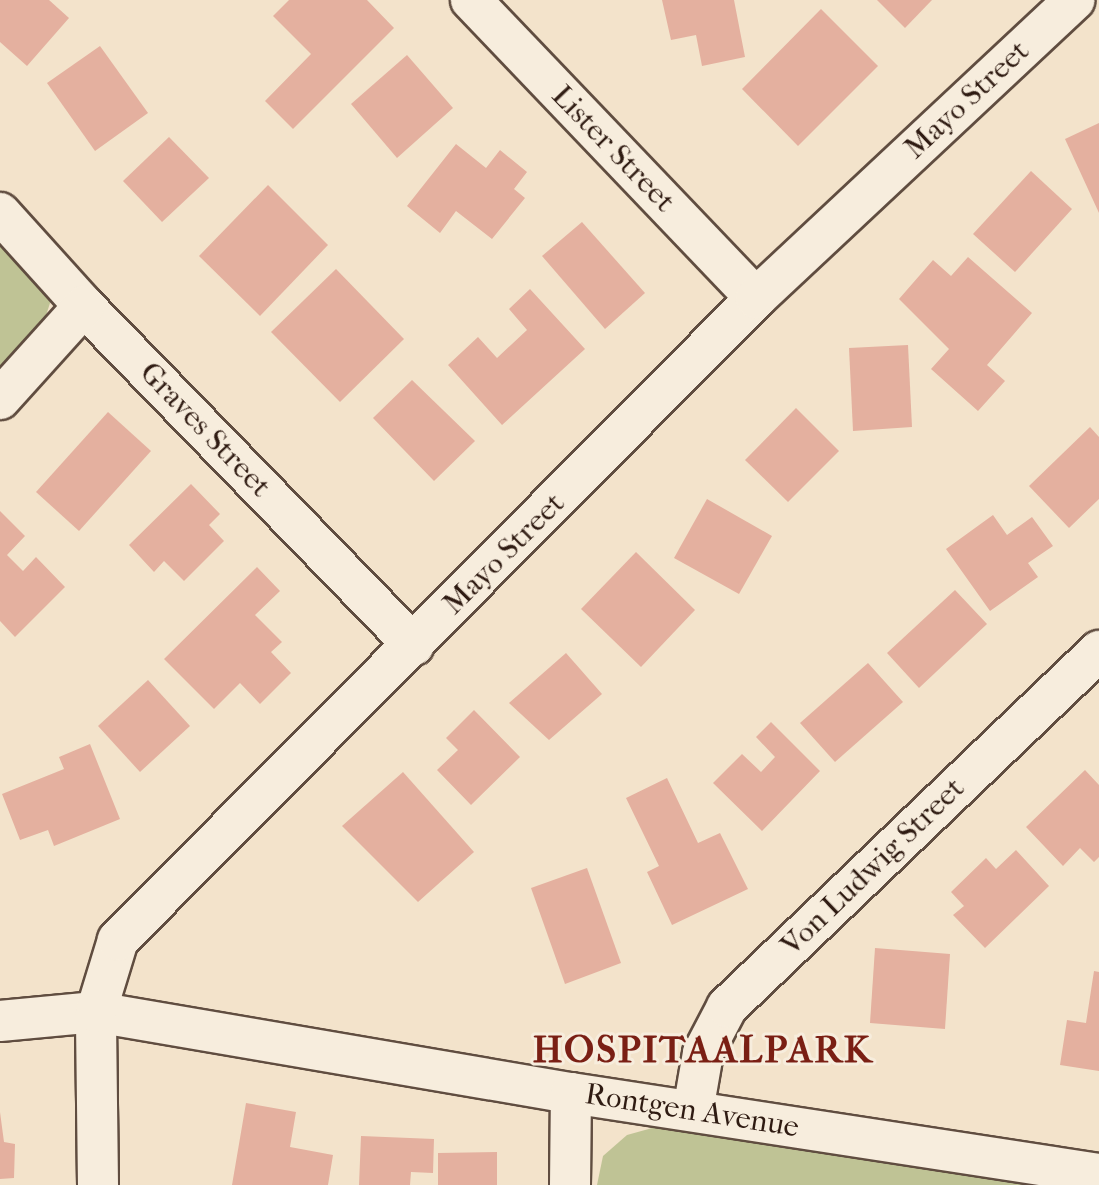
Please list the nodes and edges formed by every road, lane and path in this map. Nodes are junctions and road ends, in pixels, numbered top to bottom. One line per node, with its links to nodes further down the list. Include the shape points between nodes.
1 (471, 0): 4 (street, Lister Street)
2 (1074, 0): 4 (street, Mayo Street)
3 (0, 213): 5 (street, Graves Street)
4 (756, 298): 7 (street, Mayo Street)
5 (84, 306): 6 (street); 7 (street, Graves Street)
6 (0, 399)
7 (414, 645): 9 (street, Mayo Street, via 118,940)
8 (1099, 651): 12 (street, Von Ludwig Street, via 727,1007 703,1053)
9 (96, 1012): 10 (street, Rontgen Avenue); 11 (street, Rontgen Avenue); 14 (street, Mayo Street)
10 (0, 1021)
11 (571, 1093): 12 (street, Rontgen Avenue); 15 (street)
12 (693, 1111): 13 (street, Rontgen Avenue)
13 (1099, 1174)
14 (98, 1185)
15 (570, 1185)

